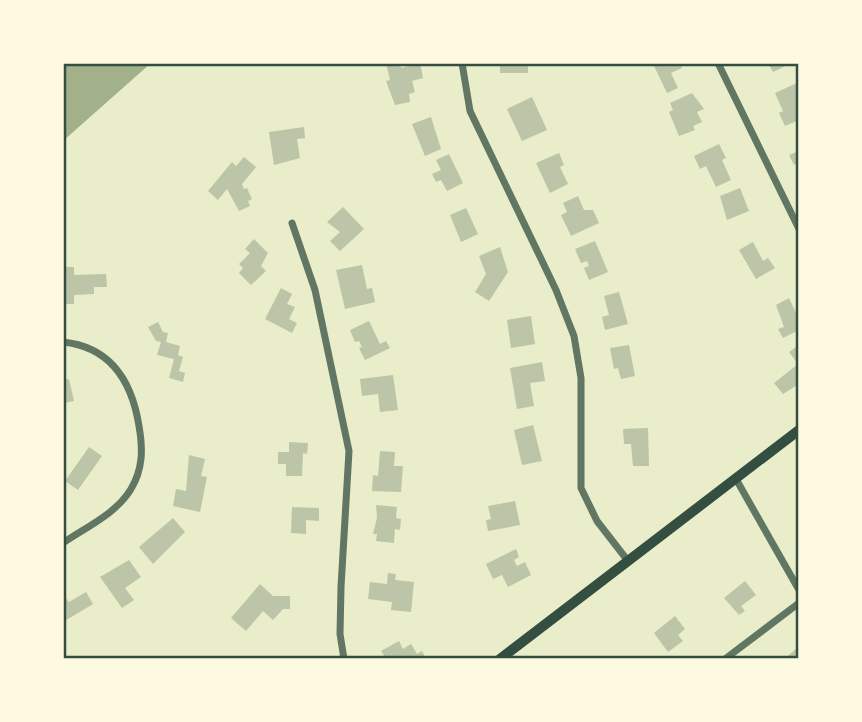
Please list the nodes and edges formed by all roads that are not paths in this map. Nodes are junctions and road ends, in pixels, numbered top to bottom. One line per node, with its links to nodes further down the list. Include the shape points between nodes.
1 (462, 63): 9 (street, via 470,111 574,336 580,378 581,488 597,521)
2 (718, 63): 4 (street)
3 (292, 223): 12 (street, via 315,290 349,451 341,587)
4 (799, 229)
5 (63, 342): 8 (street, via 89,348 116,367 131,390 137,411 141,461 133,487 108,513)
6 (799, 430): 7 (main road)
7 (736, 479): 9 (main road); 10 (street)
8 (63, 542)
9 (628, 561): 13 (main road)
10 (799, 590)
11 (799, 603): 14 (street)
12 (344, 659)
13 (500, 659)
14 (725, 659)

